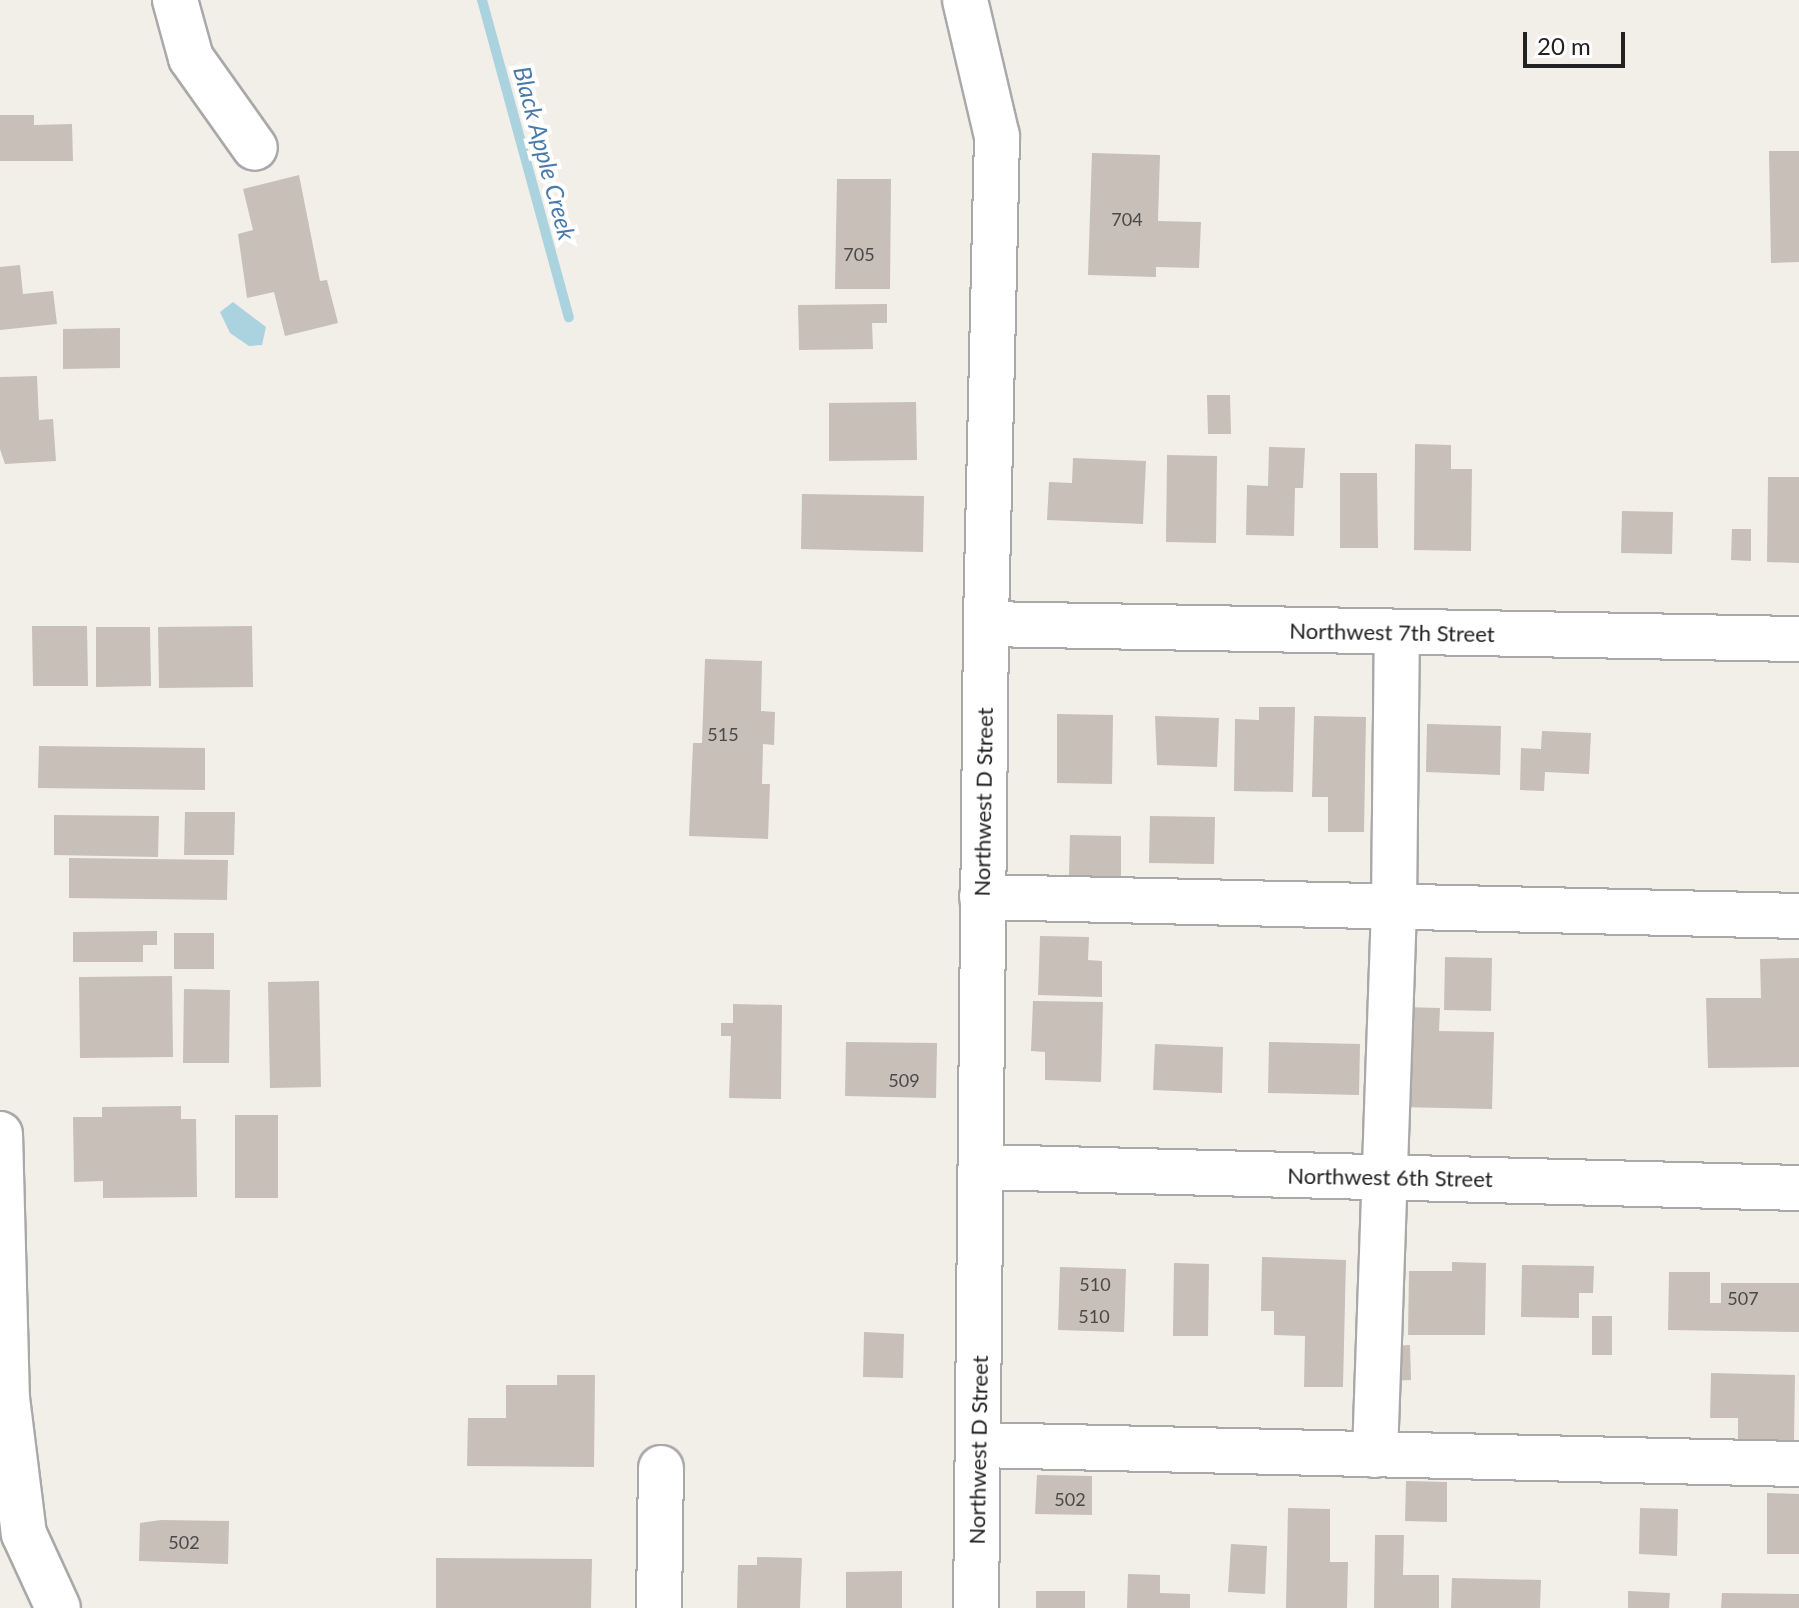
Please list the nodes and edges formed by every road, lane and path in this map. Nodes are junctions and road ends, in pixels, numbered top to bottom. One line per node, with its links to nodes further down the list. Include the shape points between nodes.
1 (175, 0): 3 (street, via 191,58)
2 (965, 0): 4 (street, Northwest D Street, via 997,136)
3 (255, 148)
4 (986, 624): 5 (street, Northwest 7th Street); 7 (street, Northwest D Street)
5 (1397, 632): 6 (street, Northwest 7th Street); 8 (street)
6 (1799, 639)
7 (982, 897): 8 (street); 11 (street, Northwest D Street)
8 (1394, 907): 9 (street); 12 (street)
9 (1799, 916)
10 (0, 1134): 14 (street)
11 (981, 1167): 12 (street, Northwest 6th Street); 15 (street, Northwest D Street)
12 (1383, 1177): 13 (street, Northwest 6th Street); 16 (street)
13 (1799, 1188)
14 (3, 1209): 19 (street, via 7,1398 24,1534)
15 (978, 1445): 16 (street); 21 (street, Northwest D Street)
16 (1375, 1455): 17 (street)
17 (1799, 1464)
18 (661, 1468): 20 (street)
19 (58, 1608)
20 (659, 1608)
21 (976, 1608)

